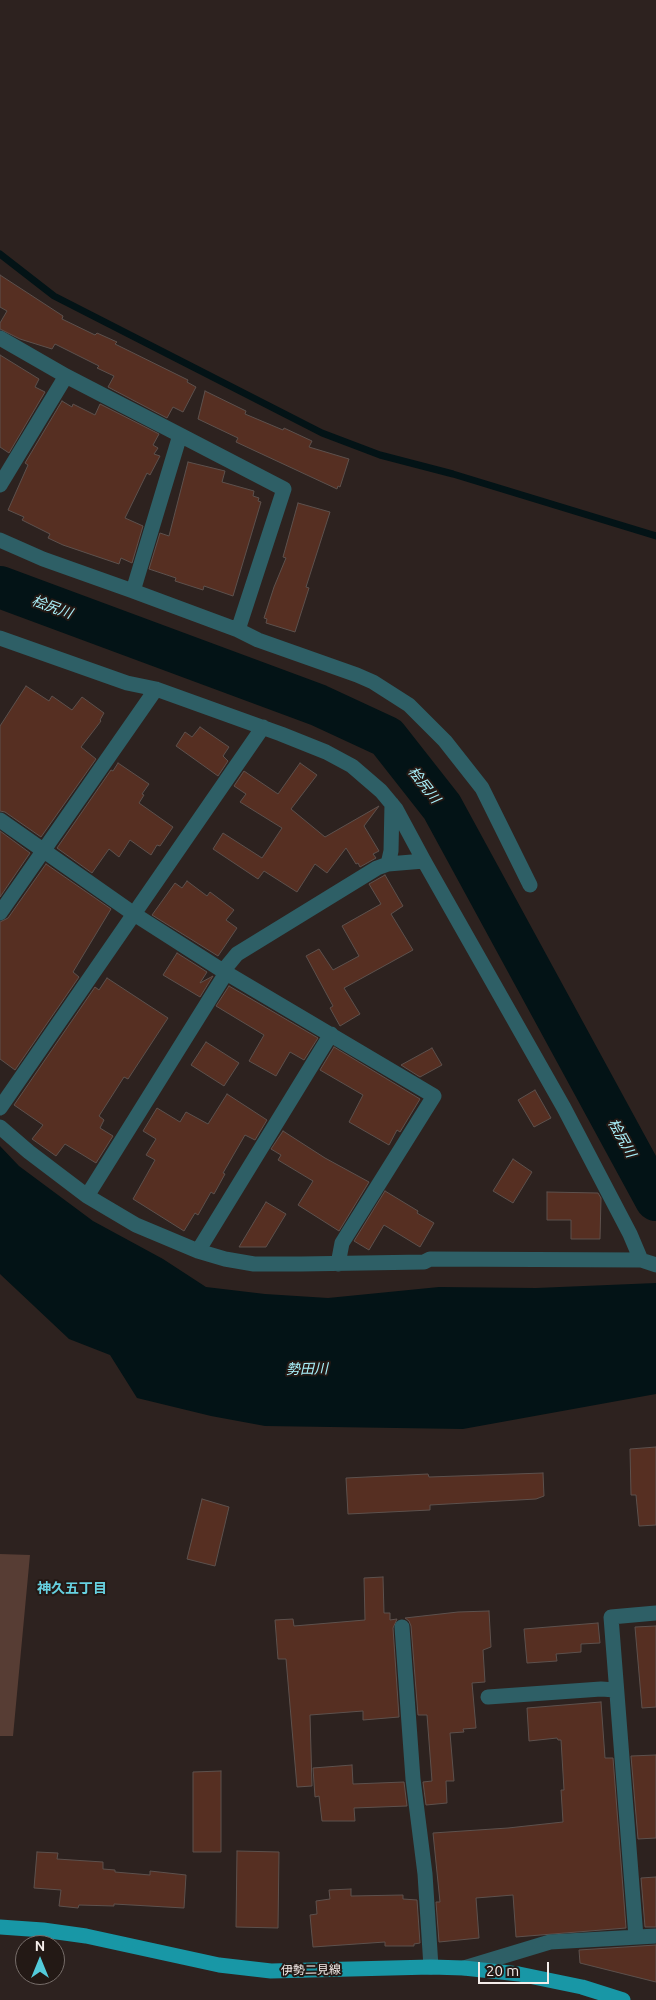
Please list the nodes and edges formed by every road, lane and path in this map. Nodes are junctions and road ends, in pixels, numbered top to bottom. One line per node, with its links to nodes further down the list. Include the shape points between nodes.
1 (0, 338): 2 (street)
2 (66, 376): 3 (street); 4 (street)
3 (180, 435): 6 (street); 7 (street, via 284,489)
4 (0, 486)
5 (0, 540): 6 (street)
6 (133, 591): 7 (street)
7 (238, 630): 16 (street, via 258,640 342,668 373,682 409,705 445,741 482,788)
8 (0, 638): 9 (street, via 127,683)
9 (156, 689): 10 (street); 13 (street)
10 (263, 727): 11 (street, via 352,766); 18 (street)
11 (392, 804): 14 (street); 15 (street)
12 (0, 820): 13 (street)
13 (44, 851): 17 (street); 18 (street)
14 (424, 861): 15 (street); 25 (street, via 564,1108)
15 (388, 864): 19 (street, via 236,954)
16 (530, 884)
17 (0, 913)
18 (134, 914): 19 (street); 21 (street)
19 (225, 972): 20 (street); 23 (street)
20 (331, 1034): 24 (street); 26 (street, via 434,1096 342,1243)
21 (0, 1108)
22 (0, 1127): 23 (street)
23 (88, 1196): 24 (street, via 136,1225)
24 (198, 1251): 26 (street, via 254,1264)
25 (641, 1260): 26 (street, via 430,1259 424,1262); 27 (street)
26 (338, 1264)
27 (656, 1265)
28 (656, 1613): 30 (street, via 611,1617)
29 (402, 1626): 35 (street)
30 (616, 1690): 31 (street, via 601,1688); 34 (street)
31 (488, 1697)
32 (0, 1927): 35 (main road, 伊勢二見線, via 86,1936 219,1965 271,1971)
33 (656, 1936): 34 (street)
34 (636, 1937): 36 (street, via 550,1942)
35 (431, 1967): 36 (main road, 伊勢二見線)
36 (464, 1968): 37 (main road, 伊勢二見線, via 519,1974)
37 (623, 2000)

